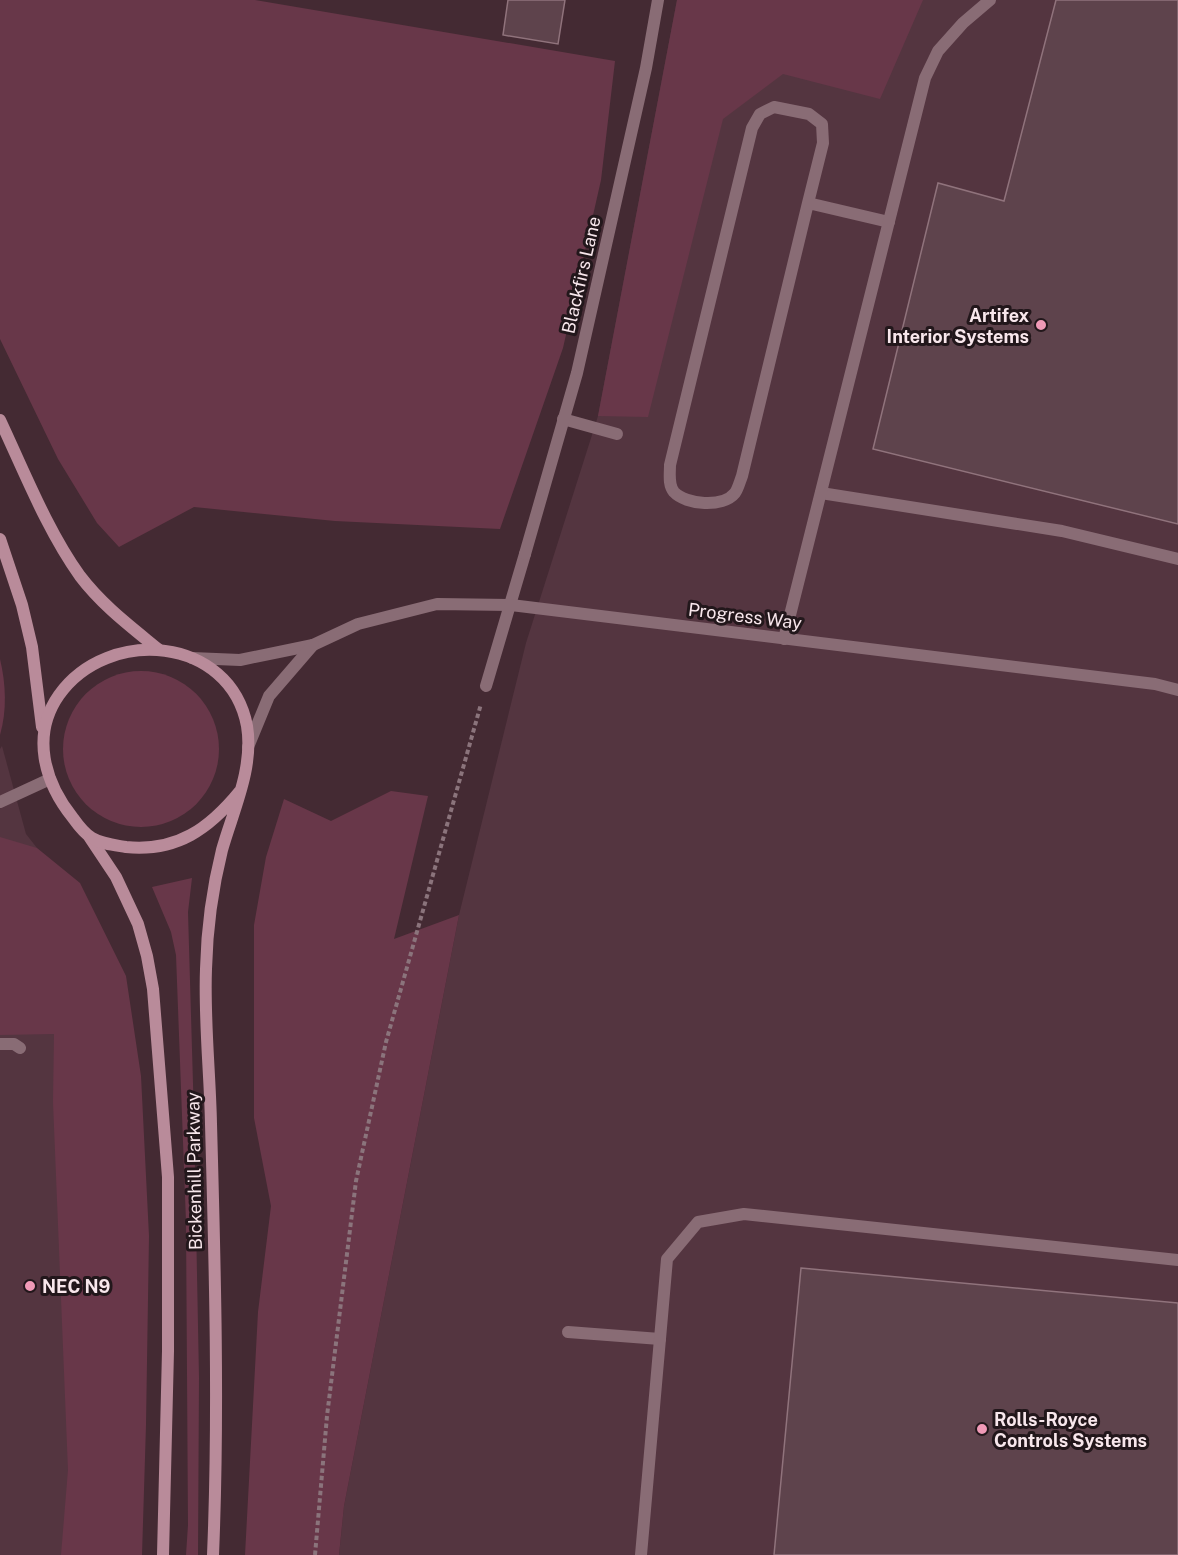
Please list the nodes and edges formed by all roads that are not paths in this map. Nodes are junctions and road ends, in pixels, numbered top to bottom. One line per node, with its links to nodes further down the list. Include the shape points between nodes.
1 (658, 0): 5 (street, Blackfirs Lane, via 577,373)
2 (990, 0): 4 (street, via 938,51 925,78)
3 (808, 203): 3 (street, via 735,494 710,504 682,497 669,482 670,465 752,128 760,114 774,107 809,114 822,124 823,144); 4 (street)
4 (889, 222): 8 (street)
5 (563, 419): 7 (street); 11 (street, Blackfirs Lane)
6 (0, 420): 14 (main road, via 60,544 81,577 115,614)
7 (616, 434)
8 (822, 493): 10 (street, via 1062,531); 12 (street)
9 (0, 540): 18 (main road, via 32,647)
10 (1178, 559)
11 (511, 604): 12 (street, Progress Way); 13 (street, Progress Way, via 437,604 358,624); 16 (street, Blackfirs Lane)
12 (784, 639): 17 (street, Progress Way)
13 (313, 645): 15 (street, Progress Way, via 240,660); 19 (street, Progress Way, via 269,696)
14 (158, 649): 15 (main road); 18 (main road, via 131,651 98,661 71,679 46,718)
15 (192, 658): 19 (main road, via 217,674 234,692 247,728)
16 (486, 686)
17 (1178, 690)
18 (43, 737): 20 (main road)
19 (247, 750): 21 (main road)
20 (50, 779): 22 (street); 23 (main road, via 61,803)
21 (240, 791): 23 (main road, via 223,812 178,842 142,848); 30 (main road, Bickenhill Parkway, via 209,907 205,973 215,1305)
22 (0, 802)
23 (90, 838): 29 (main road, Bickenhill Parkway, via 116,877 138,924 153,989 168,1177)
24 (0, 1044): 25 (street)
25 (20, 1048)
26 (1178, 1260): 28 (street, via 744,1214 698,1222 667,1259)
27 (568, 1332): 28 (street)
28 (660, 1338): 31 (street)
29 (163, 1555)
30 (213, 1555)
31 (640, 1555)

